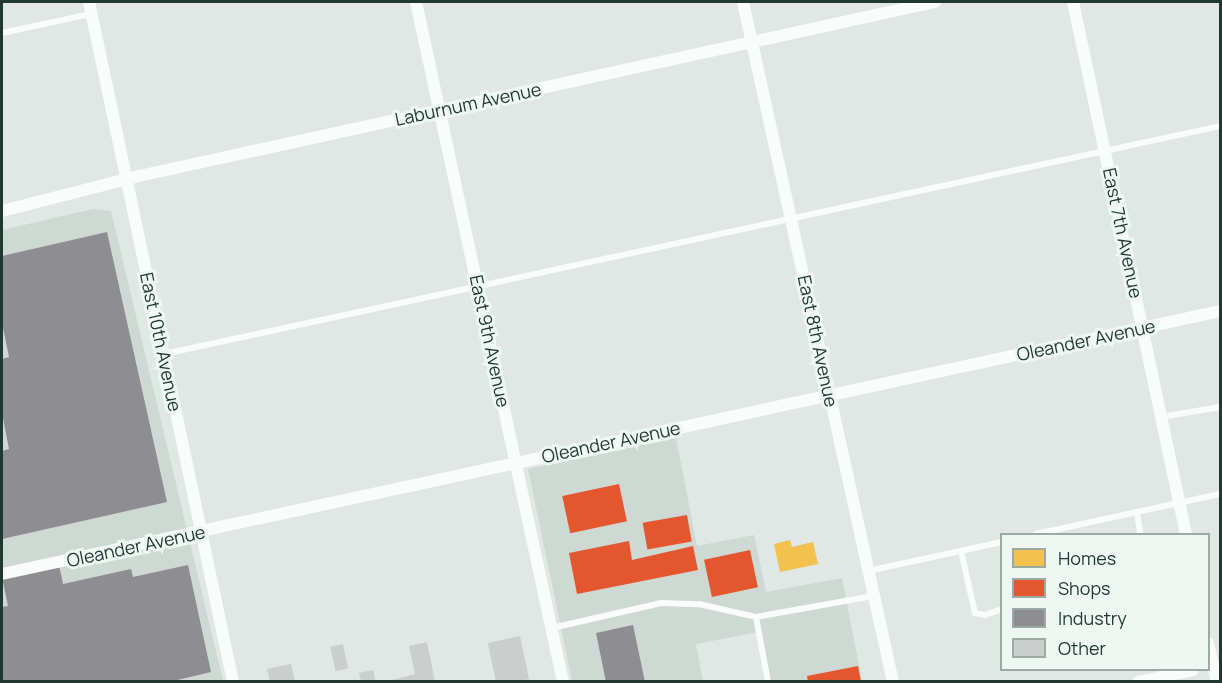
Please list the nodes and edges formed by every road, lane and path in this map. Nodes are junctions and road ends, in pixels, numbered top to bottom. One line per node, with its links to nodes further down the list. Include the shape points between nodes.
1 (416, 2): 8 (street, East 9th Avenue)
2 (743, 2): 7 (street, East 8th Avenue)
3 (935, 2): 7 (street, Laburnum Avenue)
4 (1073, 2): 10 (street, East 7th Avenue)
5 (91, 8): 6 (lane); 11 (street, East 10th Avenue)
6 (2, 33)
7 (752, 45): 8 (street, Laburnum Avenue); 13 (street, East 8th Avenue)
8 (440, 110): 11 (street, Laburnum Avenue); 14 (street, East 9th Avenue)
9 (1221, 126): 10 (lane)
10 (1105, 150): 13 (lane); 16 (street, East 7th Avenue)
11 (127, 179): 12 (street, Laburnum Avenue); 17 (street, East 10th Avenue)
12 (2, 212)
13 (791, 218): 14 (lane); 18 (street, East 8th Avenue)
14 (477, 286): 17 (lane); 21 (street, East 9th Avenue)
15 (1221, 311): 16 (street, Oleander Avenue)
16 (1143, 328): 18 (street, Oleander Avenue); 20 (street, East 7th Avenue)
17 (164, 354): 25 (street, East 10th Avenue)
18 (830, 396): 21 (street, Oleander Avenue); 31 (street, East 8th Avenue)
19 (1221, 407): 20 (lane)
20 (1161, 417): 23 (street, East 7th Avenue)
21 (516, 462): 25 (street, Oleander Avenue); 36 (street, East 9th Avenue)
22 (1221, 494): 23 (lane)
23 (1179, 503): 24 (lane); 28 (street, East 7th Avenue)
24 (1137, 512): 26 (lane); 27 (lane)
25 (201, 532): 32 (street, Oleander Avenue); 40 (street, East 10th Avenue)
26 (1042, 533)
27 (1140, 533)
28 (1186, 533)
29 (1000, 542): 30 (lane)
30 (961, 551): 31 (lane); 34 (lane, via 975,613 985,615)
31 (868, 571): 33 (street, East 8th Avenue)
32 (2, 574)
33 (874, 596): 35 (lane); 43 (street, East 8th Avenue)
34 (1000, 610)
35 (756, 617): 36 (lane, via 699,604 661,603); 42 (lane)
36 (552, 628): 41 (street, East 9th Avenue)
37 (1210, 647): 38 (street)
38 (1214, 665): 45 (street)
39 (1184, 671): 44 (street)
40 (233, 681)
41 (563, 681)
42 (768, 681)
43 (893, 681)
44 (1138, 681)
45 (1217, 681)

